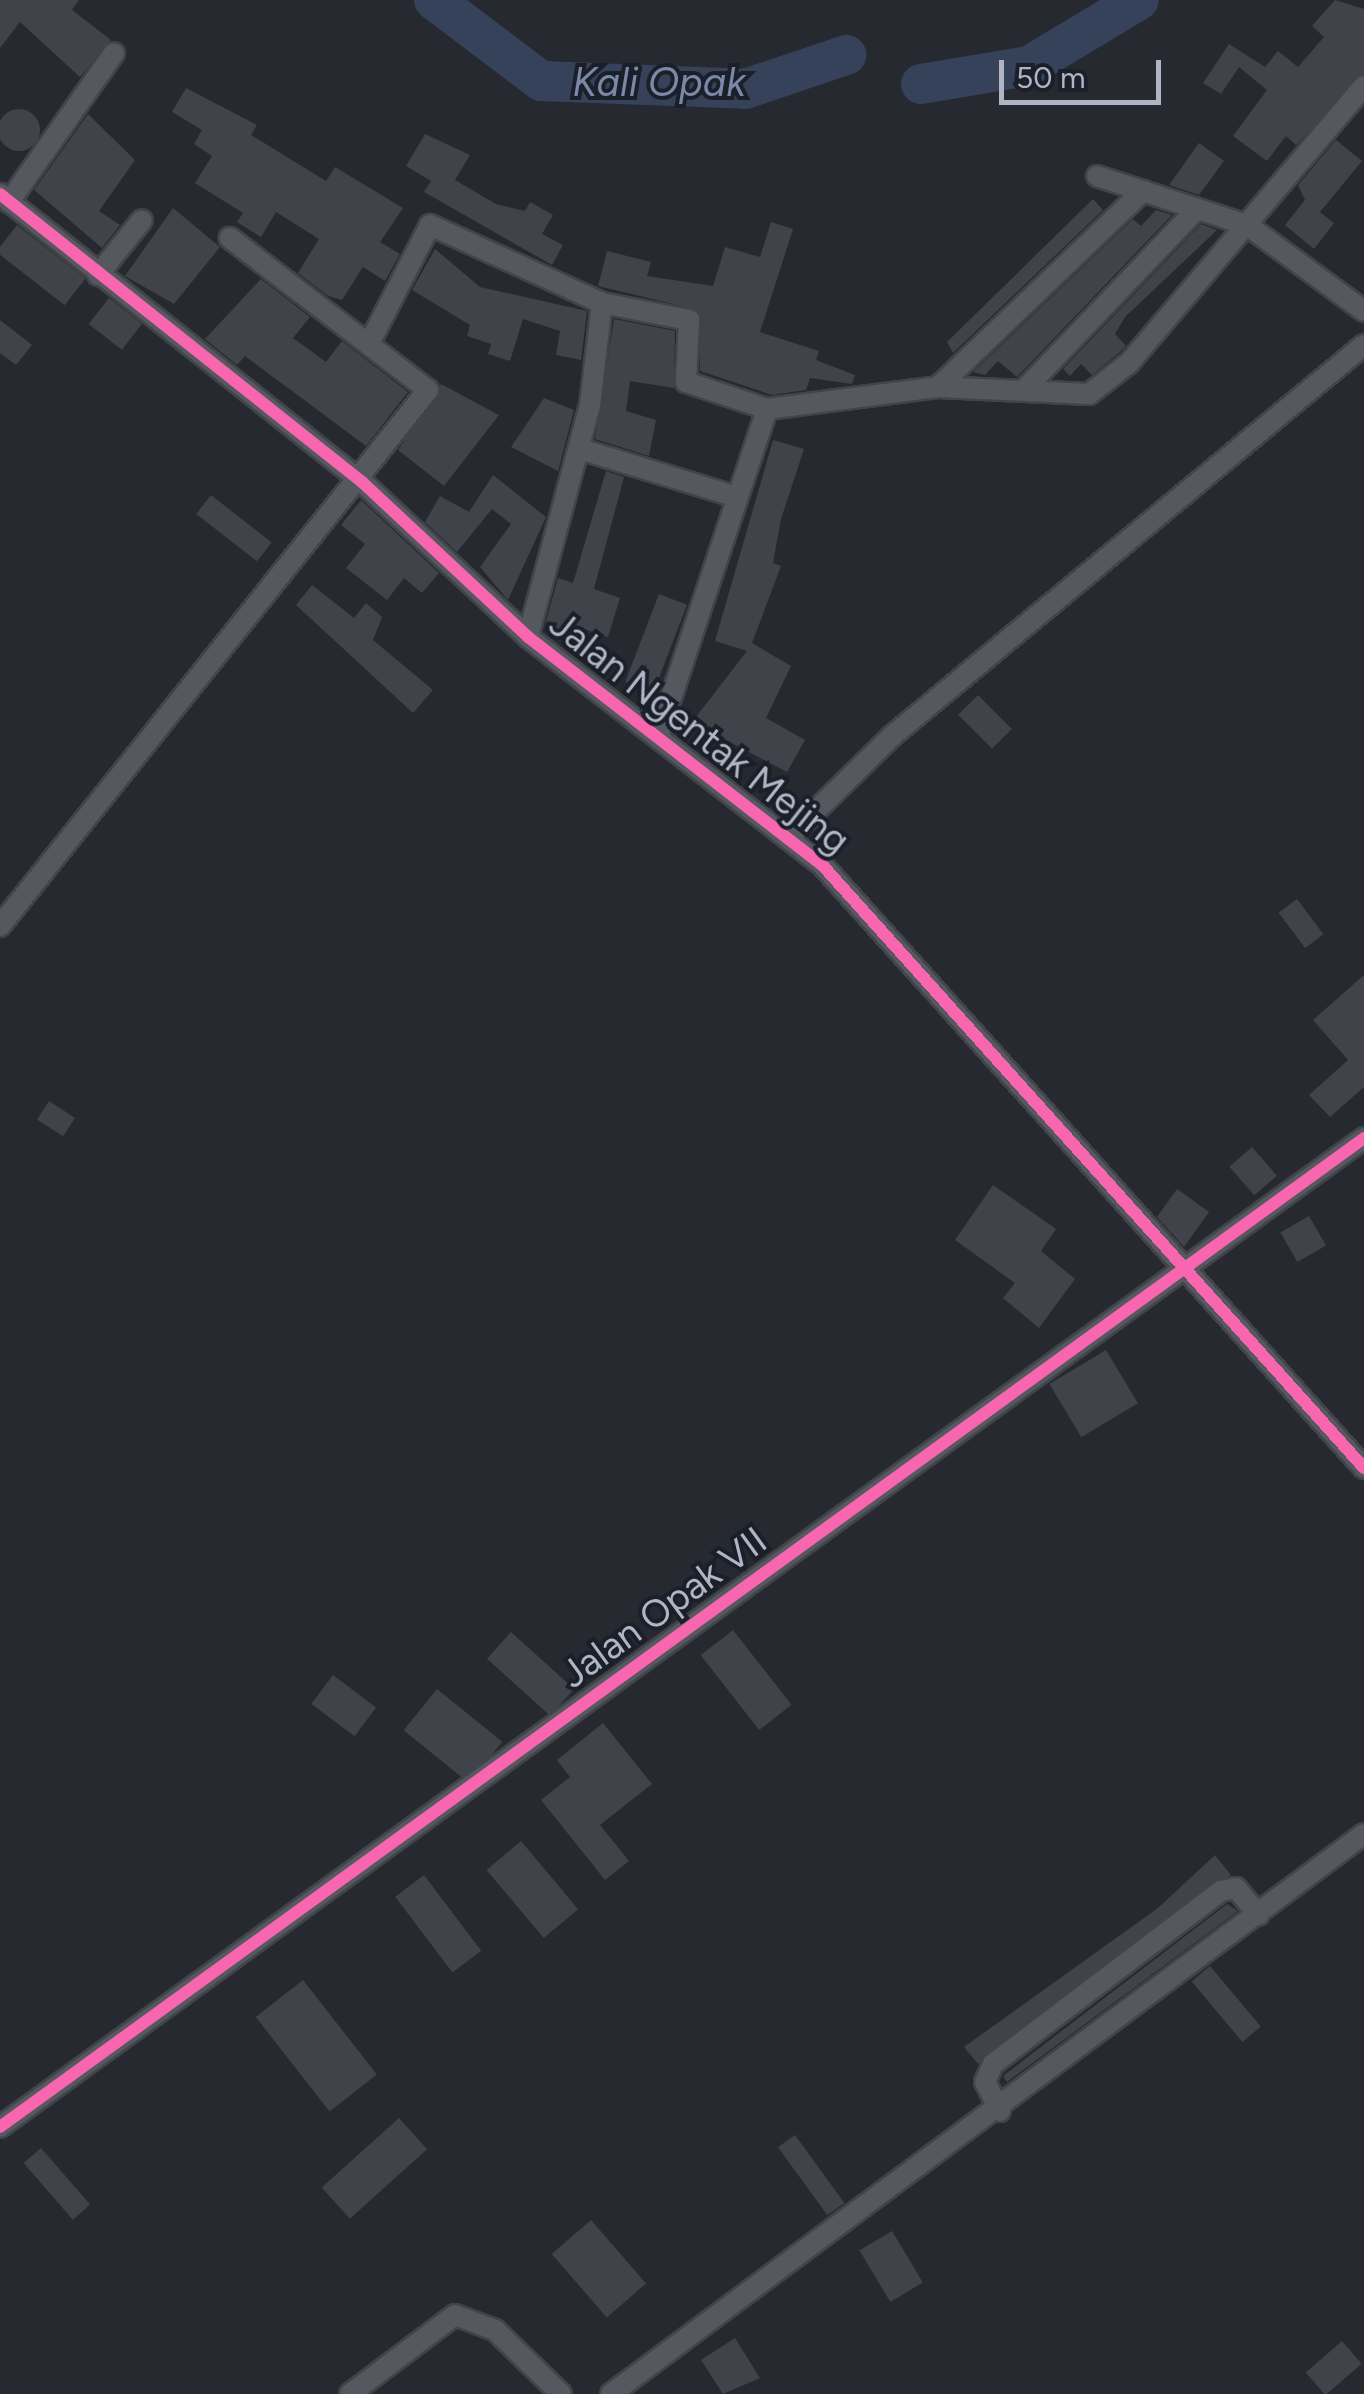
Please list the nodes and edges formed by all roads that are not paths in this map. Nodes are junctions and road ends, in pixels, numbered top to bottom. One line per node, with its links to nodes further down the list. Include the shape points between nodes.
1 (114, 53): 5 (street)
2 (1364, 86): 8 (street)
3 (1097, 176): 4 (street)
4 (1143, 191): 6 (street); 15 (street)
5 (4, 198): 10 (street, Jalan Ngentak Mejing)
6 (1197, 208): 8 (street); 16 (street)
7 (142, 220): 10 (street)
8 (1247, 225): 12 (street); 16 (street, via 1110,380 1089,394)
9 (230, 238): 13 (street)
10 (98, 276): 19 (street, Jalan Ngentak Mejing)
11 (602, 303): 13 (street, via 430,224); 17 (street, via 689,320 686,382); 18 (street)
12 (1364, 311)
13 (371, 340): 19 (street, via 428,390)
14 (1364, 345): 23 (street, via 892,736)
15 (938, 387): 16 (street); 17 (street)
16 (1024, 391)
17 (767, 409): 20 (street)
18 (580, 449): 20 (street); 21 (street)
19 (362, 482): 21 (street, Jalan Ngentak Mejing); 24 (street)
20 (737, 497): 22 (street)
21 (528, 637): 22 (street, Jalan Ngentak Mejing)
22 (660, 731): 23 (street, Jalan Ngentak Mejing)
23 (790, 836): 26 (street, Jalan Ngentak Mejing)
24 (0, 926)
25 (1364, 1138): 26 (street, Jalan Opak VII)
26 (1182, 1270): 27 (street, Jalan Ngentak Mejing); 31 (street, Jalan Opak VII)
27 (1364, 1468)
28 (1364, 1834): 29 (street)
29 (1259, 1915): 30 (street); 30 (street, via 1229,1887 1175,1926 988,2070)
30 (1000, 2111): 34 (street)
31 (0, 2127)
32 (350, 2394): 33 (street, via 455,2315 495,2330)
33 (562, 2394)
34 (611, 2394)

